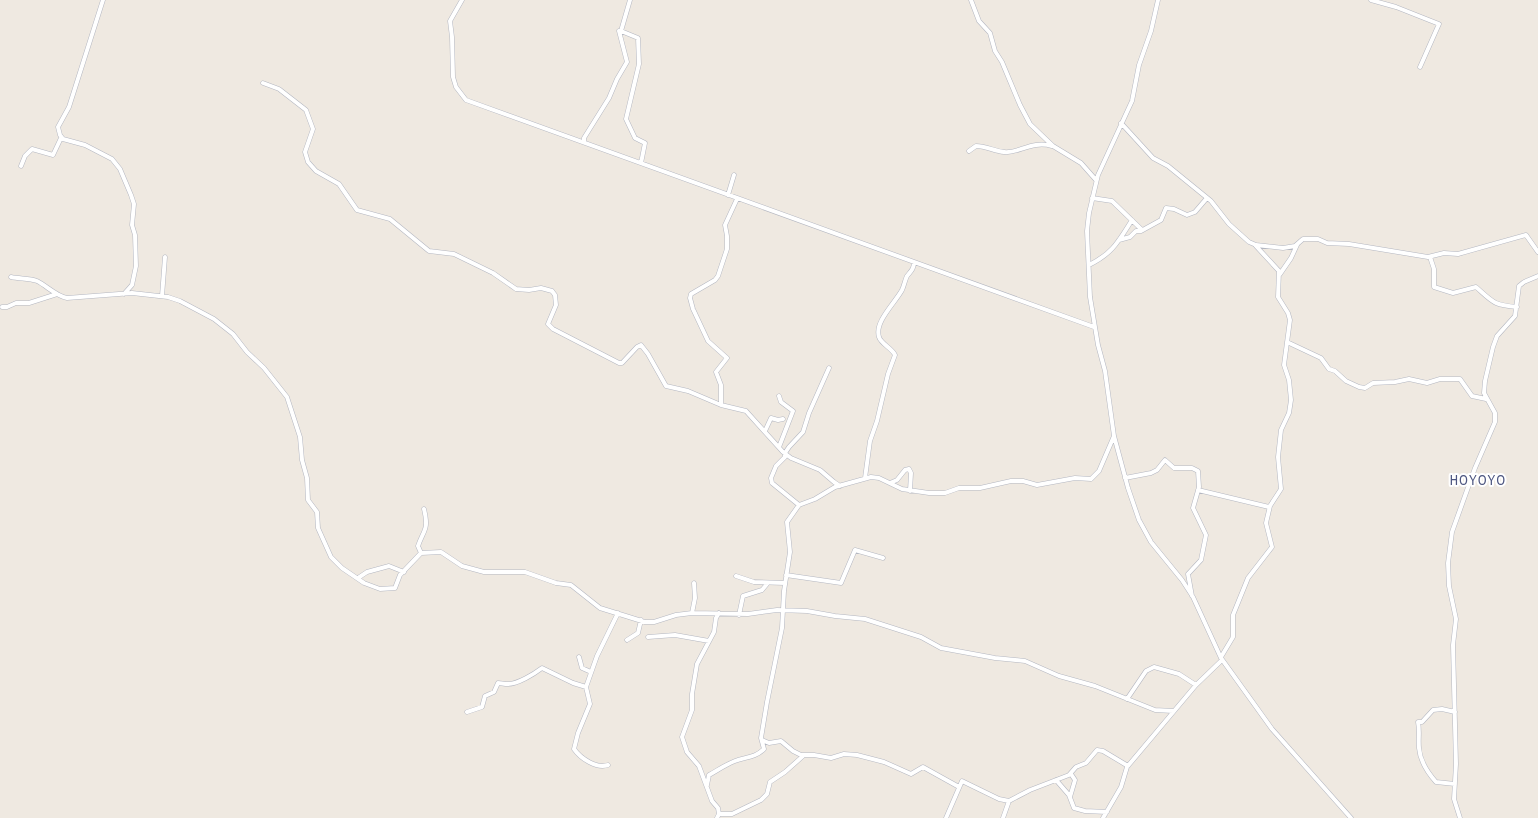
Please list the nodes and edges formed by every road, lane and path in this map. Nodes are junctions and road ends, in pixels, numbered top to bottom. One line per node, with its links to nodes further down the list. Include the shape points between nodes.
1 (103, 0): 11 (street, via 68,111 59,125)
2 (462, 0): 12 (street, via 450,21 453,77 464,98)
3 (630, 0): 15 (street, via 621,31 638,38 640,60 626,119 635,138 645,143)
4 (971, 0): 13 (street, via 979,21 990,33 995,51 1026,119)
5 (1158, 0): 10 (street, via 1139,65 1134,93)
6 (1371, 0): 8 (street, via 1439,24)
7 (618, 31): 12 (street, via 627,62)
8 (1420, 67)
9 (263, 83): 48 (street, via 279,89 306,110 313,129 305,152 308,162 316,171 339,184 357,210 390,219 429,251 454,254 493,273 512,287 552,291 556,295 556,305 548,324 553,329 619,363 640,345 666,386 688,390)
10 (1121, 123): 19 (street); 23 (street, via 1153,158 1168,166)
11 (61, 138): 16 (street, via 53,155 32,150 25,156); 39 (street, via 85,145 112,159 120,169 132,195 136,266 132,285)
12 (584, 142): 15 (street)
13 (1053, 146): 14 (street, via 1027,146 1005,152 976,146); 18 (street, via 1081,163)
14 (969, 151)
15 (641, 163): 21 (street)
16 (21, 166)
17 (734, 175): 21 (street)
18 (1091, 175): 19 (street); 20 (street)
19 (1098, 175): 20 (street)
20 (1096, 180): 22 (street)
21 (728, 195): 24 (street)
22 (1092, 198): 25 (street, via 1112,201); 34 (street, via 1087,231)
23 (1207, 198): 26 (street, via 1187,216 1166,208 1160,220); 28 (street, via 1229,224)
24 (737, 199): 33 (street); 48 (street, via 726,223 727,248 718,276 690,298 708,340 727,358 716,372 721,385)
25 (1132, 220): 26 (street); 27 (street)
26 (1142, 230): 27 (street)
27 (1119, 240): 34 (street, via 1109,253)
28 (1256, 245): 29 (street, via 1283,248); 35 (street)
29 (1296, 245): 32 (street, via 1303,239 1318,239 1327,244 1349,244); 35 (street)
30 (1538, 252): 32 (street, via 1525,235 1458,254 1444,253)
31 (165, 257): 40 (street)
32 (1430, 257): 42 (street, via 1434,269 1434,287 1453,293 1476,287 1497,305)
33 (914, 262): 43 (street); 54 (street, via 912,272 907,276 879,327 880,340 895,356 870,441)
34 (1089, 265): 43 (street)
35 (1280, 274): 44 (street, via 1278,297 1290,320)
36 (1538, 276): 42 (street, via 1519,286)
37 (11, 277): 38 (street, via 31,279)
38 (57, 294): 39 (street, via 67,298); 41 (street, via 29,303)
39 (124, 294): 40 (street)
40 (162, 296): 68 (street, via 180,301 214,319 233,334 284,393 300,437 307,478 307,495 318,514 320,534 331,557)
41 (2, 307)
42 (1517, 307): 47 (street, via 1515,316 1497,336 1492,347 1484,388)
43 (1094, 327): 51 (street, via 1105,371)
44 (1287, 342): 47 (street, via 1321,358 1328,368 1354,386 1365,388 1373,383 1409,379 1427,383 1457,378 1469,393 1476,398); 61 (street, via 1284,365 1290,383 1290,409 1281,430 1278,457 1281,489)
45 (829, 368): 53 (street, via 803,432)
46 (779, 396): 52 (street, via 781,402 793,411)
47 (1486, 399): 90 (street, via 1495,413 1495,422 1452,532 1448,558 1449,586 1456,619 1453,645)
48 (721, 405): 50 (street, via 746,411)
49 (783, 419): 50 (street, via 770,418)
50 (765, 432): 52 (street)
51 (1114, 436): 55 (street); 59 (street, via 1100,471 1091,479 1076,478 1037,485 1011,481 988,487 959,488 945,493)
52 (779, 447): 53 (street)
53 (785, 453): 57 (street, via 820,470); 60 (street, via 770,480)
54 (865, 478): 56 (street, via 879,478); 57 (street)
55 (1125, 478): 58 (street, via 1151,473 1166,460 1174,468 1197,469); 72 (street, via 1136,513 1151,542)
56 (890, 483): 59 (street); 59 (street, via 909,469)
57 (840, 486): 60 (street)
58 (1198, 490): 61 (street); 72 (street, via 1193,508 1206,535 1201,560 1188,574)
59 (910, 491)
60 (799, 505): 66 (street, via 788,522 790,552)
61 (1269, 507): 83 (street, via 1266,526 1272,546 1248,578 1233,616 1233,637)
62 (424, 509): 63 (street, via 426,531 418,546)
63 (421, 553): 65 (street); 74 (street, via 441,552 462,566 484,572 525,572 556,583 571,585 600,608)
64 (883, 558): 66 (street, via 855,550 842,583)
65 (404, 572): 68 (street, via 388,566 366,572); 68 (street, via 395,588 390,590 380,589)
66 (786, 575): 70 (street)
67 (736, 576): 71 (street)
68 (358, 578)
69 (694, 583): 75 (street)
70 (785, 583): 71 (street); 73 (street)
71 (767, 584): 77 (street, via 762,590 744,596)
72 (1193, 597): 83 (street)
73 (784, 610): 77 (street); 87 (street, via 872,621 921,637 944,649 1030,662 1059,676 1095,686); 91 (street)
74 (618, 613): 78 (street); 84 (street)
75 (692, 613): 76 (street); 78 (street, via 650,622)
76 (719, 613): 77 (street); 81 (street)
77 (739, 615)
78 (641, 620): 80 (street, via 638,633)
79 (648, 637): 81 (street, via 675,635)
80 (627, 640)
81 (709, 641): 98 (street, via 697,666 692,710 682,737 687,752 699,766)
82 (579, 657): 84 (street, via 583,668)
83 (1222, 659): 85 (street); 107 (street, via 1272,729)
84 (591, 672): 86 (street)
85 (1196, 685): 87 (street, via 1179,674 1153,667 1144,672); 88 (street)
86 (586, 687): 89 (street, via 542,668 538,673 522,681 498,683 494,692 485,696 481,708); 93 (street, via 590,704 574,750 592,763 603,767)
87 (1127, 699): 88 (street, via 1155,710)
88 (1173, 711): 94 (street)
89 (467, 712)
90 (1455, 712): 97 (street); 97 (street, via 1433,710 1422,722 1418,722 1418,743 1429,773 1436,782)
91 (762, 740): 92 (street, via 781,741); 98 (street, via 763,751 721,767 709,775)
92 (804, 756): 99 (street, via 857,756 884,762 911,774 923,767); 103 (street, via 770,782 767,794 761,800 732,814)
93 (608, 765)
94 (1128, 766): 95 (street, via 1097,750 1086,763 1076,767); 102 (street, via 1121,787)
95 (1071, 774): 96 (street); 100 (street, via 1074,780)
96 (1056, 780): 100 (street); 101 (street)
97 (1455, 784): 108 (street, via 1454,799)
98 (707, 785): 103 (street, via 712,801 718,808)
99 (959, 787): 101 (street, via 961,782 965,781 999,799); 104 (street)
100 (1070, 797): 102 (street, via 1072,806 1077,810)
101 (1009, 801): 105 (street)
102 (1107, 812): 106 (street)
103 (718, 816)
104 (946, 818)
105 (1003, 818)
106 (1103, 818)
107 (1351, 818)
108 (1460, 818)

